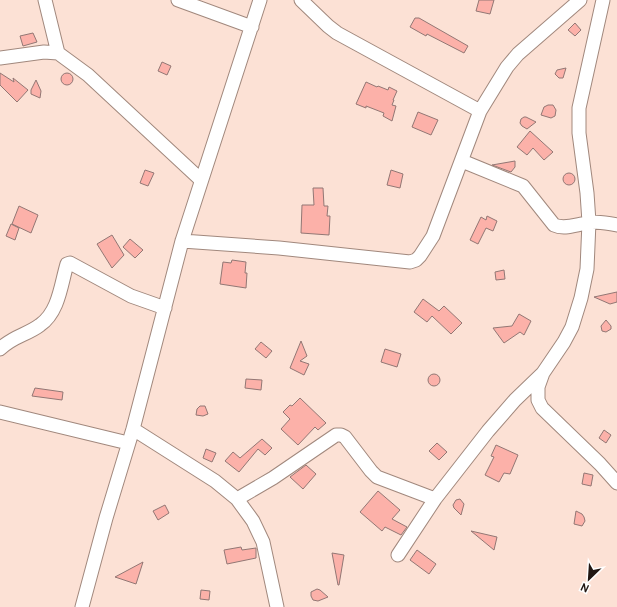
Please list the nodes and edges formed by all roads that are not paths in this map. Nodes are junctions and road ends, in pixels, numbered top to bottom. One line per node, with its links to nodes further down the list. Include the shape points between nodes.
1 (45, 0): 8 (street)
2 (178, 0): 7 (street)
3 (260, 0): 7 (street)
4 (301, 0): 10 (street, via 338,33)
5 (580, 0): 10 (street, via 518,54)
6 (603, 0): 13 (street, via 579,108 579,133)
7 (252, 27): 12 (street)
8 (58, 53): 9 (street, via 44,52); 12 (street, via 88,75)
9 (0, 58)
10 (480, 111): 11 (street)
11 (462, 161): 13 (street, via 523,186 554,225 566,227); 15 (street, via 433,236 420,256 410,262)
12 (201, 180): 15 (street)
13 (589, 222): 14 (street); 18 (street, via 587,269 581,298 572,327)
14 (617, 225)
15 (182, 241): 16 (street)
16 (165, 308): 17 (street, via 131,296 70,263 67,264 57,300 50,314 40,325 8,341); 20 (street)
17 (0, 349)
18 (543, 373): 22 (street, via 538,387 538,400 542,408); 23 (street, via 502,415)
19 (0, 412): 21 (street)
20 (133, 429): 21 (street); 24 (street, via 215,481)
21 (128, 443): 26 (street)
22 (617, 483)
23 (435, 498): 24 (street, via 377,477 346,437 336,434 273,478); 25 (street)
24 (237, 499): 27 (street, via 253,521 263,542)
25 (398, 555)
26 (82, 607)
27 (276, 607)

